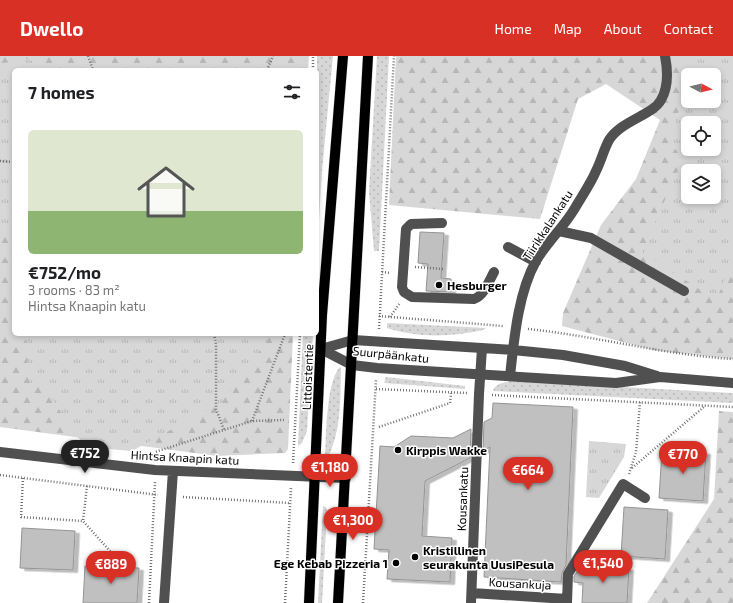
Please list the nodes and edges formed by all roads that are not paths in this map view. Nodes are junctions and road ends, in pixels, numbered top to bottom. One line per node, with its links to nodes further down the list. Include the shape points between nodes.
1 (343, 56): 12 (main road, Littoistentie, via 330,200)
2 (368, 56): 10 (main road)
3 (665, 56): 5 (street, Tiirikkalankatu, via 668,71 667,89 660,102 622,125 609,140 595,173)
4 (442, 223): 8 (street, via 408,225 405,233 402,287 404,292 412,298 474,299 482,293)
5 (560, 231): 7 (street, Tiirikkalankatu); 9 (street, via 591,238)
6 (508, 247): 7 (street)
7 (536, 262): 13 (street, Tiirikkalankatu, via 515,327)
8 (494, 272)
9 (684, 291)
10 (354, 340): 11 (street, Suurpäänkatu); 12 (street, Suurpäänkatu); 14 (main road)
11 (482, 348): 13 (street, Suurpäänkatu); 15 (street, Kousankatu)
12 (321, 349): 14 (street, Suurpäänkatu); 21 (main road, Littoistentie)
13 (513, 350): 16 (street, Tiirikkalankatu); 17 (street, Suurpäänkatu, via 563,355 625,366)
14 (352, 365): 15 (street, Suurpäänkatu); 22 (main road)
15 (480, 374): 16 (street, Suurpäänkatu); 24 (street, Kousankatu)
16 (510, 376): 17 (street, Suurpäänkatu, via 616,383)
17 (660, 377): 18 (street, Suurpäänkatu)
18 (733, 383)
19 (0, 452): 20 (street, Hintsa Knaapin katu)
20 (173, 471): 21 (street, Hintsa Knaapin katu); 26 (street)
21 (316, 477): 22 (street, Hintsa Knaapin katu); 27 (main road, Littoistentie)
22 (346, 478): 28 (main road)
23 (645, 498): 25 (street, via 623,484 568,574)
24 (471, 598): 25 (street, Kousankuja)
25 (567, 601)
26 (164, 603)
27 (309, 603)
28 (338, 603)

